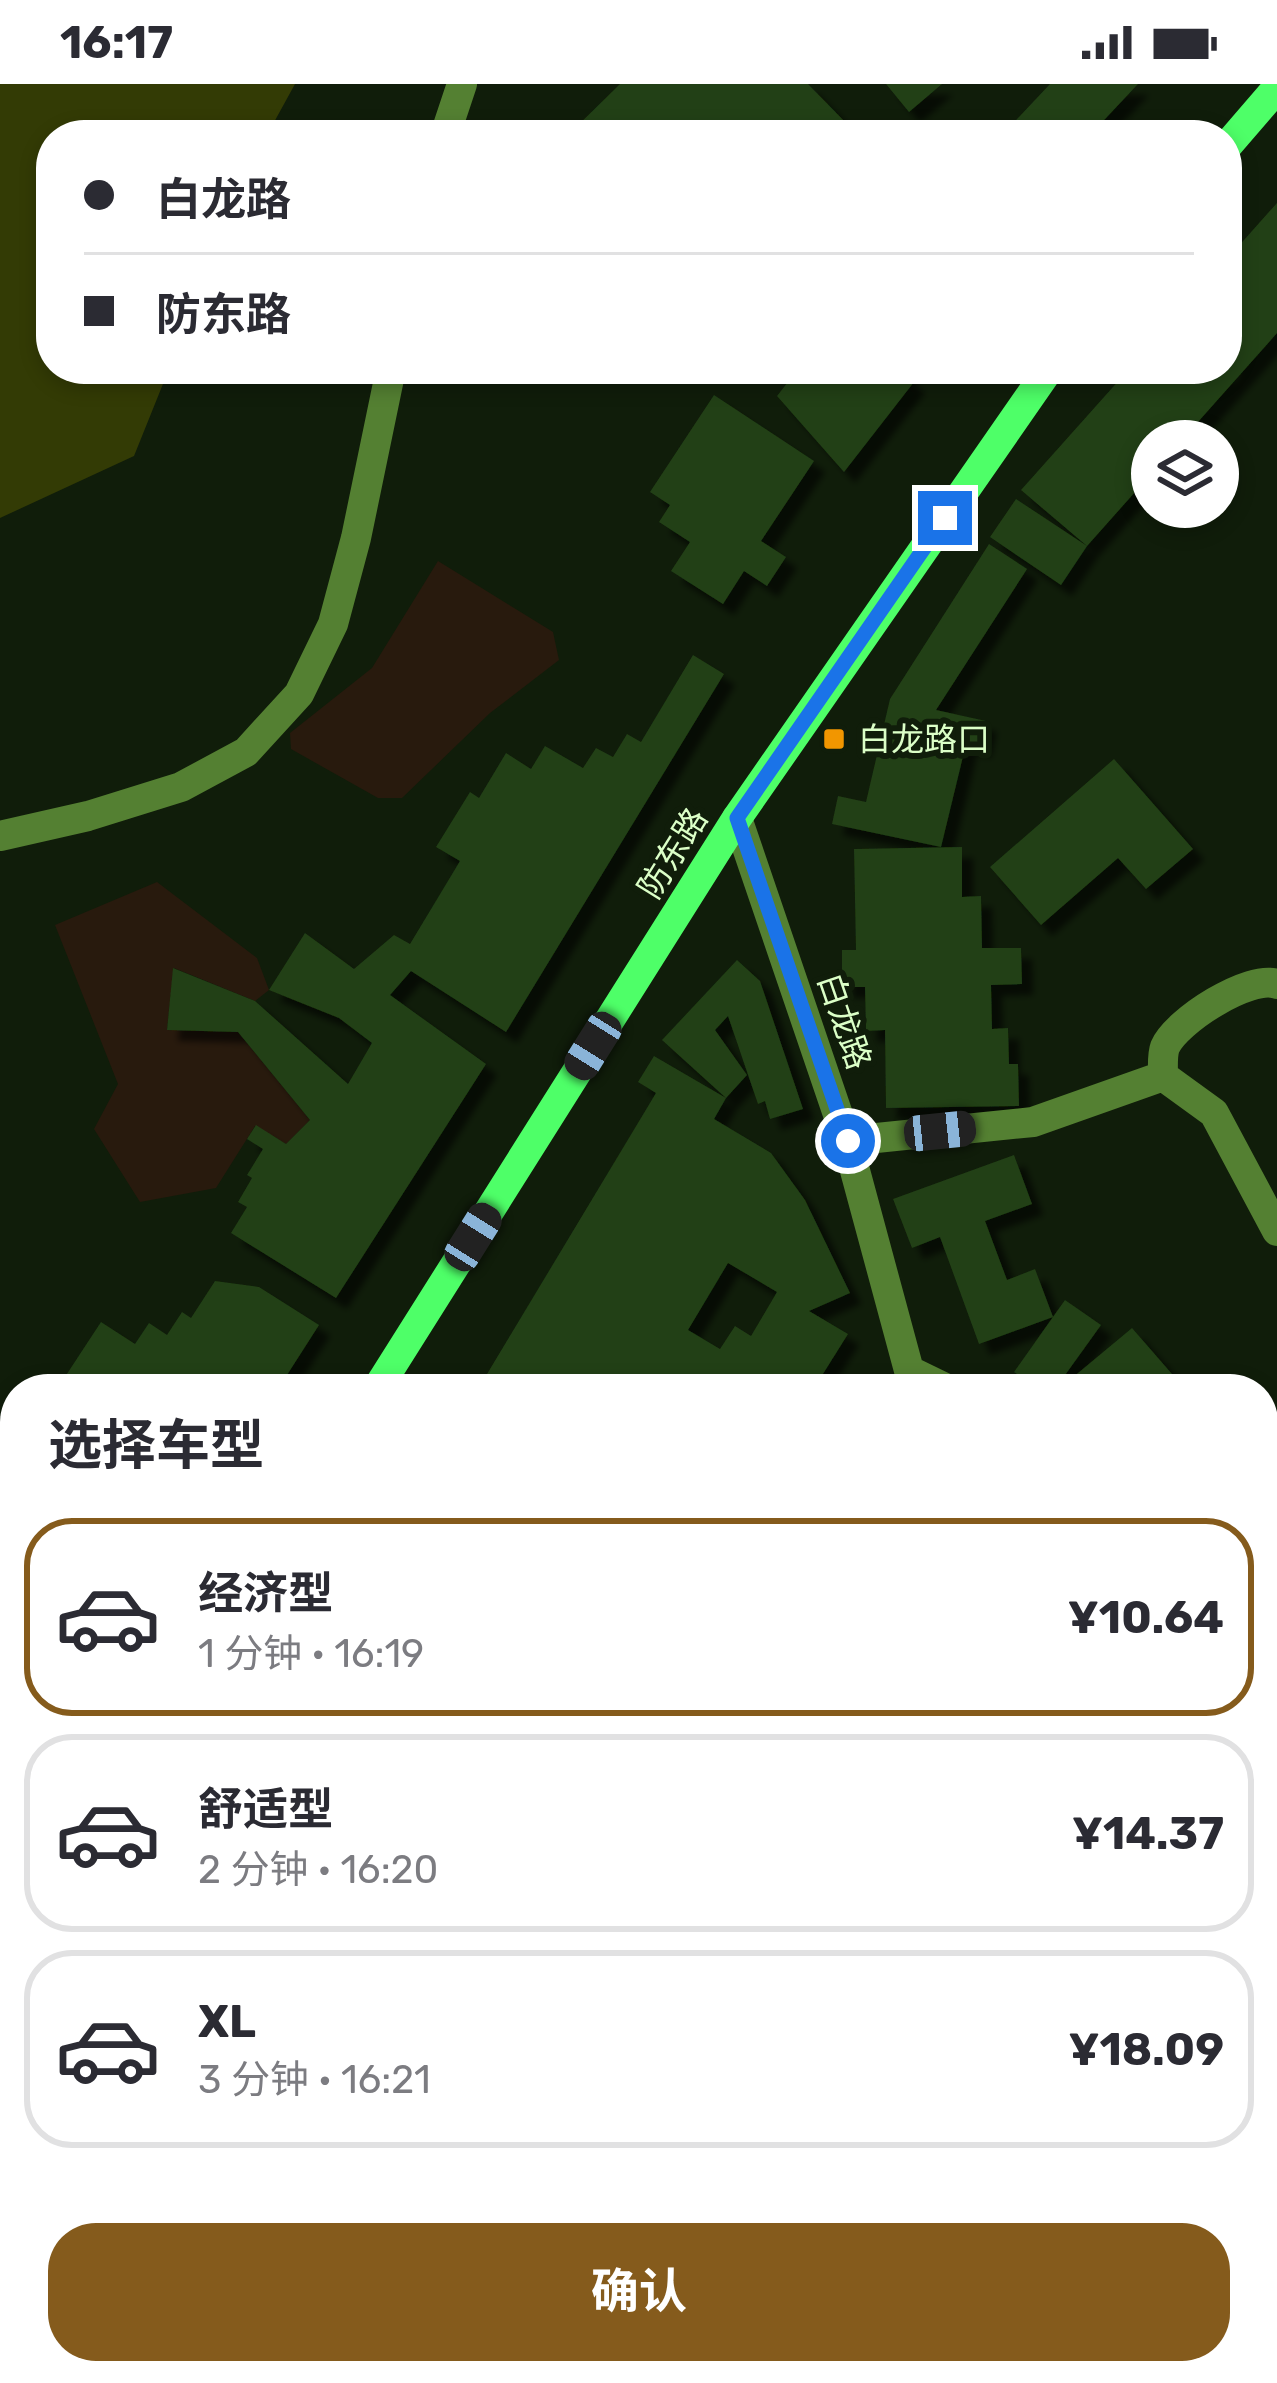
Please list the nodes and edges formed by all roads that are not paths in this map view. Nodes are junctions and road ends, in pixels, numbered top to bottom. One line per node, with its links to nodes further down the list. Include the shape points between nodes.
1 (462, 84): 3 (street)
2 (1277, 88): 4 (main road)
3 (450, 120)
4 (1242, 129)
5 (388, 384): 8 (street, via 333,624 298,694 246,752 181,787)
6 (1039, 384): 7 (main road, 防东路)
7 (737, 818): 11 (street, 白龙路); 13 (main road, 防东路)
8 (0, 836)
9 (1277, 984): 10 (street, via 1241,987 1178,1028 1164,1049)
10 (1163, 1076): 11 (street, via 1033,1122); 12 (street, via 1214,1113)
11 (848, 1141): 14 (street, 白龙路)
12 (1277, 1231)
13 (385, 1374)
14 (911, 1374)

